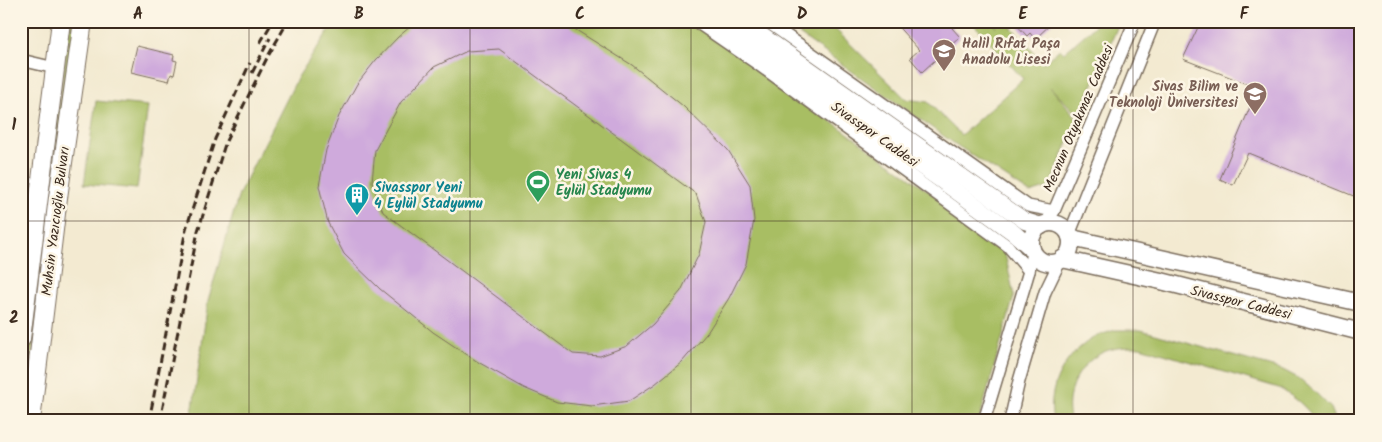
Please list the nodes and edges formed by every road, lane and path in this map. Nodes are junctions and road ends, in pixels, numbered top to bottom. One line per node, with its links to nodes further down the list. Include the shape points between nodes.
1 (62, 21): 10 (main road, Muhsin Yazıcıoğlu Bulvarı)
2 (83, 21): 20 (main road, Muhsin Yazıcıoğlu Bulvarı)
3 (696, 21): 16 (street, via 1008,246)
4 (715, 21): 14 (street, Sivasspor Caddesi, via 942,180)
5 (741, 21): 12 (street, Sivasspor Caddesi, via 1025,221)
6 (766, 21): 11 (street, via 1028,206)
7 (1135, 21): 11 (street, Mecnun Otyakmaz Caddesi)
8 (1156, 21): 13 (street)
9 (21, 60): 10 (street)
10 (55, 68): 19 (main road, Muhsin Yazıcıoğlu Bulvarı)
11 (1054, 211): 12 (street, Mecnun Otyakmaz Caddesi)
12 (1043, 225): 13 (street, via 1054,223 1066,230); 14 (street, via 1033,236)
13 (1069, 236): 15 (street, via 1070,248); 17 (street, Sivasspor Caddesi)
14 (1032, 250): 15 (street, via 1043,261); 16 (street)
15 (1061, 260): 18 (street, Sivasspor Caddesi, via 1161,281); 22 (street, via 1045,292)
16 (1029, 271): 21 (street)
17 (1361, 303)
18 (1361, 332)
19 (21, 339)
20 (31, 421)
21 (984, 421)
22 (1010, 421)

